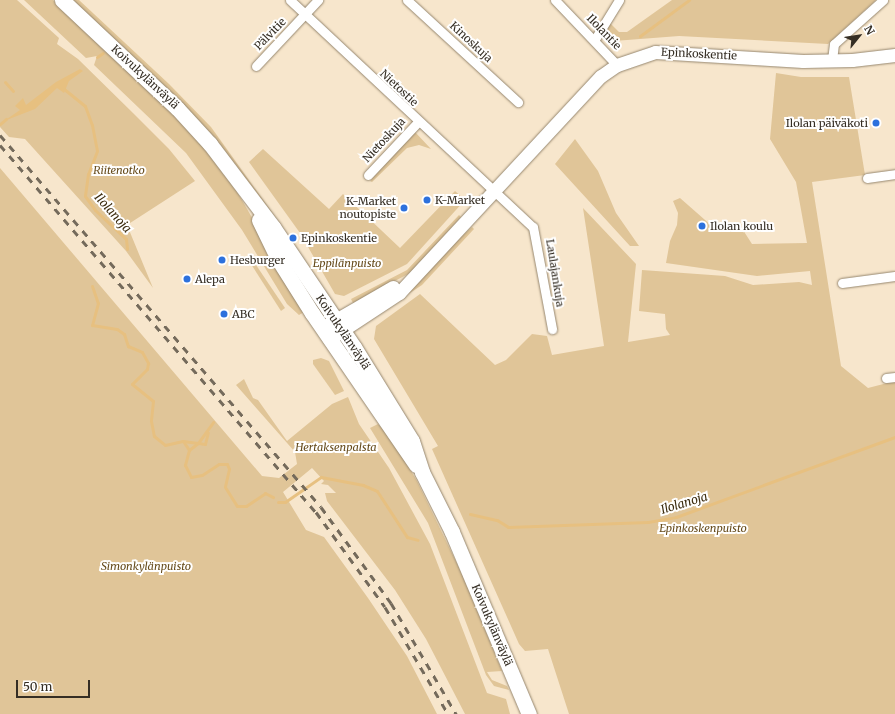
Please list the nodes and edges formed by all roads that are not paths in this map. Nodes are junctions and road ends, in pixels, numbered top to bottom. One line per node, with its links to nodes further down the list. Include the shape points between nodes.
1 (62, 0): 20 (main road, Koivukylänväylä, via 194,126)
2 (290, 0): 8 (street, Nietostie)
3 (318, 0): 8 (street, Pälvitie)
4 (407, 0): 14 (street, Kinoskuja)
5 (556, 0): 9 (street, Ilolantie)
6 (619, 0): 9 (street)
7 (883, 0): 11 (street, via 834,44)
8 (305, 15): 13 (street, Pälvitie); 15 (street, Nietostie)
9 (595, 39): 12 (street, Ilolantie)
10 (895, 55): 11 (street, Epinkoskentie)
11 (832, 60): 12 (street, Epinkoskentie, via 655,52)
12 (617, 65): 19 (street, Epinkoskentie, via 601,76)
13 (256, 66)
14 (518, 102)
15 (418, 122): 17 (street, Nietoskuja); 19 (street, Nietostie)
16 (895, 174): 18 (street)
17 (368, 175)
18 (867, 178)
19 (494, 191): 23 (street, Epinkoskentie, via 407,283 394,286); 24 (street, Laulajankuja, via 536,233)
20 (250, 199): 23 (main road, Koivukylänväylä, via 273,228); 25 (main road, Koivukylänväylä, via 278,259)
21 (895, 276): 22 (street)
22 (842, 283)
23 (339, 325): 25 (street, Epinkoskentie); 26 (main road, Koivukylänväylä, via 412,441)
24 (552, 329)
25 (326, 334): 26 (main road, Koivukylänväylä, via 403,449)
26 (422, 472): 27 (main road, Koivukylänväylä, via 452,532)
27 (530, 714)

